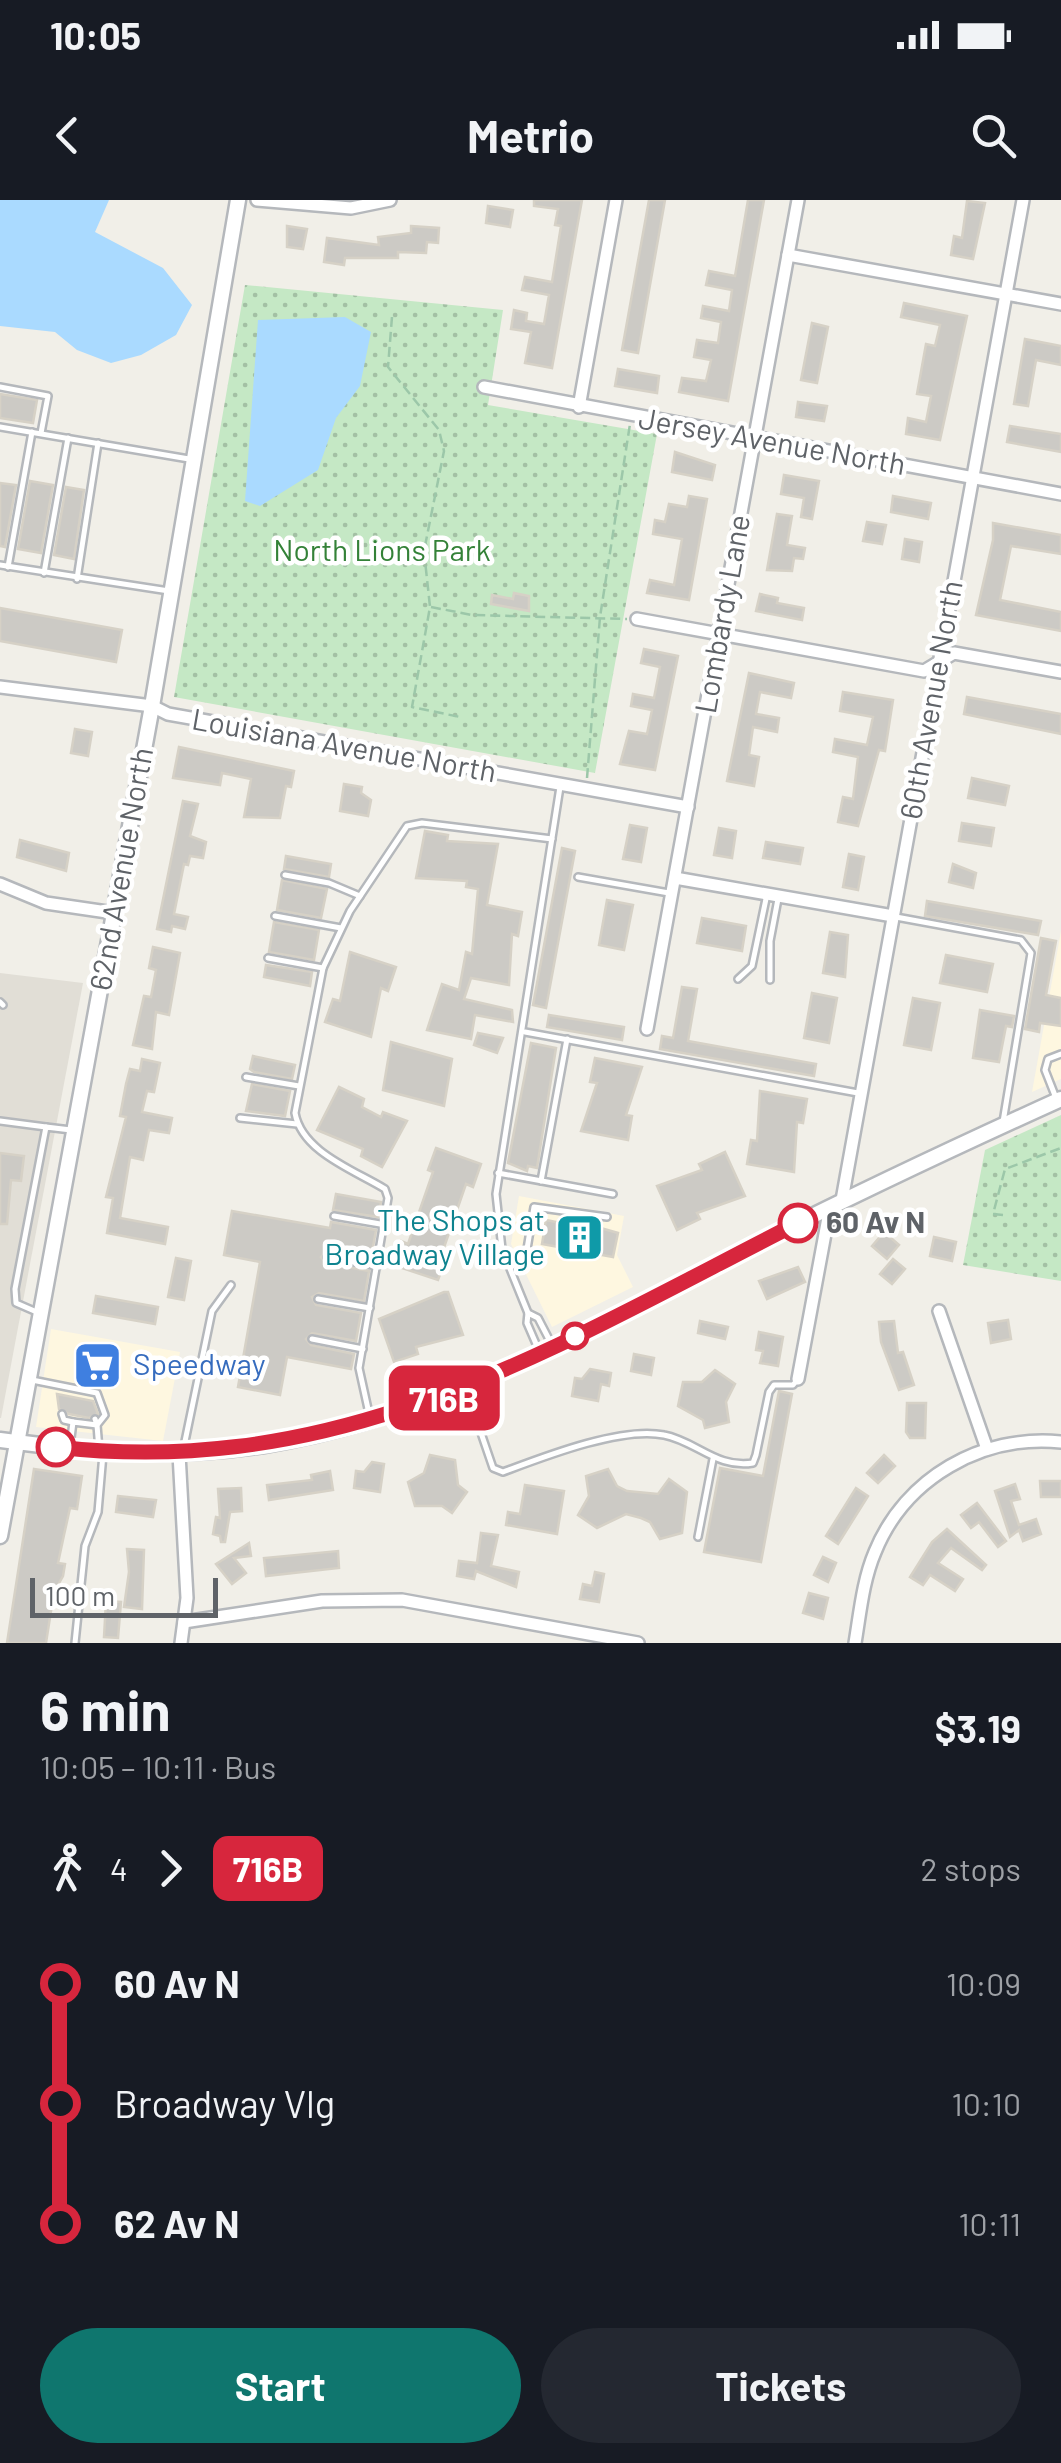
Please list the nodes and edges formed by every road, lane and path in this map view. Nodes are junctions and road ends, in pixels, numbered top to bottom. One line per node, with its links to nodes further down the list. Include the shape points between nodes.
1 (238, 200): 21 (street, 62nd Avenue North)
2 (257, 200): 3 (street, via 350,208)
3 (390, 200)
4 (616, 200): 13 (street)
5 (798, 200): 7 (street, Lombardy Lane)
6 (1023, 200): 8 (street, 60th Avenue North)
7 (788, 255): 8 (street); 19 (street, Lombardy Lane)
8 (1006, 294): 9 (street); 22 (street, 60th Avenue North)
9 (1061, 304)
10 (392, 317): 28 (path, via 388,367 442,440 424,551)
11 (0, 386): 17 (lane, via 48,396)
12 (484, 387): 13 (street, Jersey Avenue North)
13 (578, 407): 14 (street, Jersey Avenue North)
14 (630, 416): 19 (street, Jersey Avenue North); 29 (path)
15 (0, 427): 16 (lane)
16 (32, 432): 17 (lane); 24 (lane)
17 (41, 434): 18 (lane)
18 (68, 438): 20 (lane); 25 (lane)
19 (754, 439): 22 (street, Jersey Avenue North); 31 (street, Lombardy Lane)
20 (98, 443): 21 (lane); 26 (lane)
21 (194, 460): 27 (street, 62nd Avenue North)
22 (972, 478): 23 (street, Jersey Avenue North); 32 (street, 60th Avenue North)
23 (1061, 494)
24 (4, 566): 25 (lane)
25 (44, 573): 26 (lane)
26 (77, 579): 27 (lane)
27 (172, 592): 35 (street, 62nd Avenue North)
28 (430, 607): 29 (path, via 472,616); 36 (path, via 412,707)
29 (600, 617): 30 (path); 38 (path)
30 (636, 619): 31 (street)
31 (719, 634): 32 (street, via 924,670); 39 (street, Lombardy Lane)
32 (939, 662): 33 (street, via 954,653); 50 (street, 60th Avenue North)
33 (1061, 672)
34 (0, 687): 35 (street, Louisiana Avenue North)
35 (152, 706): 37 (street, Louisiana Avenue North); 48 (street, 62nd Avenue North)
36 (460, 717)
37 (561, 785): 38 (street, Louisiana Avenue North); 40 (lane)
38 (584, 789): 39 (street, Louisiana Avenue North)
39 (688, 808): 43 (street, Lombardy Lane)
40 (552, 839): 47 (lane, via 407,826); 57 (lane)
41 (284, 875): 47 (lane)
42 (578, 877): 45 (lane)
43 (675, 878): 45 (street, Lombardy Lane); 46 (street)
44 (0, 884): 48 (street, via 46,903)
45 (672, 894): 56 (street, Lombardy Lane)
46 (772, 895): 50 (street); 54 (lane, via 752,966); 55 (lane)
47 (360, 896): 51 (lane)
48 (114, 914): 69 (street, 62nd Avenue North)
49 (276, 916): 51 (lane)
50 (893, 916): 62 (street, 60th Avenue North); 67 (lane, via 1021,940 1030,953)
51 (340, 928): 53 (lane)
52 (268, 958): 53 (lane)
53 (323, 968): 61 (lane)
54 (738, 978)
55 (770, 980)
56 (648, 1029)
57 (524, 1032): 58 (lane); 71 (lane)
58 (566, 1039): 62 (lane); 72 (lane)
59 (1061, 1054): 63 (lane, via 1045,1070)
60 (246, 1078): 61 (lane)
61 (300, 1086): 66 (lane)
62 (861, 1094): 74 (street, 60th Avenue North)
63 (1059, 1100): 67 (street)
64 (240, 1118): 66 (lane)
65 (0, 1121): 68 (lane)
66 (297, 1124): 78 (lane, via 313,1146 385,1190)
67 (1002, 1126): 74 (street)
68 (46, 1127): 69 (lane); 87 (lane, via 15,1289 16,1302)
69 (74, 1130): 87 (street, 62nd Avenue North)
70 (1061, 1148): 76 (path, via 1005,1169 993,1214)
71 (498, 1173): 72 (lane); 86 (lane, via 502,1250)
72 (541, 1181): 73 (lane)
73 (613, 1194)
74 (836, 1204): 90 (street); 91 (street, 60th Avenue North)
75 (334, 1216): 78 (lane)
76 (1003, 1216)
77 (607, 1217): 80 (lane, via 534,1207)
78 (386, 1225): 81 (lane)
79 (326, 1256): 81 (lane)
80 (524, 1261)
81 (378, 1266): 84 (lane)
82 (231, 1285): 110 (lane, via 212,1310)
83 (318, 1298): 84 (lane)
84 (370, 1308): 89 (lane)
85 (939, 1311): 108 (street)
86 (528, 1313): 90 (lane, via 527,1324); 90 (lane, via 538,1318)
87 (40, 1314): 92 (street, 62nd Avenue North)
88 (312, 1339): 89 (lane)
89 (363, 1349): 102 (lane, via 361,1386)
90 (547, 1351): 95 (street)
91 (798, 1379): 111 (lane, via 769,1392 752,1463)
92 (29, 1380): 93 (lane); 105 (street, 62nd Avenue North)
93 (54, 1384): 94 (lane); 97 (lane)
94 (70, 1388): 96 (lane); 98 (lane)
95 (466, 1389): 102 (street); 111 (lane, via 493,1468 503,1472 568,1448 648,1434 666,1434)
96 (88, 1391): 99 (lane); 103 (lane, via 97,1392 105,1416)
97 (57, 1394)
98 (72, 1396)
99 (90, 1400)
100 (62, 1414): 101 (lane)
101 (77, 1420): 103 (lane); 107 (lane)
102 (371, 1421): 110 (street)
103 (96, 1422): 109 (lane)
104 (0, 1440): 105 (street)
105 (18, 1442): 107 (street); 112 (street, 62nd Avenue North)
106 (1061, 1442): 108 (street)
107 (70, 1449): 109 (street)
108 (986, 1449): 118 (street, via 931,1477 890,1523 874,1553)
109 (101, 1452): 110 (street); 115 (lane, via 98,1512 86,1546)
110 (181, 1454): 114 (street)
111 (713, 1458): 113 (lane)
112 (0, 1536)
113 (698, 1537)
114 (184, 1622): 116 (street); 117 (street, via 322,1602 402,1600)
115 (75, 1643)
116 (181, 1643)
117 (638, 1643)
118 (855, 1643)

